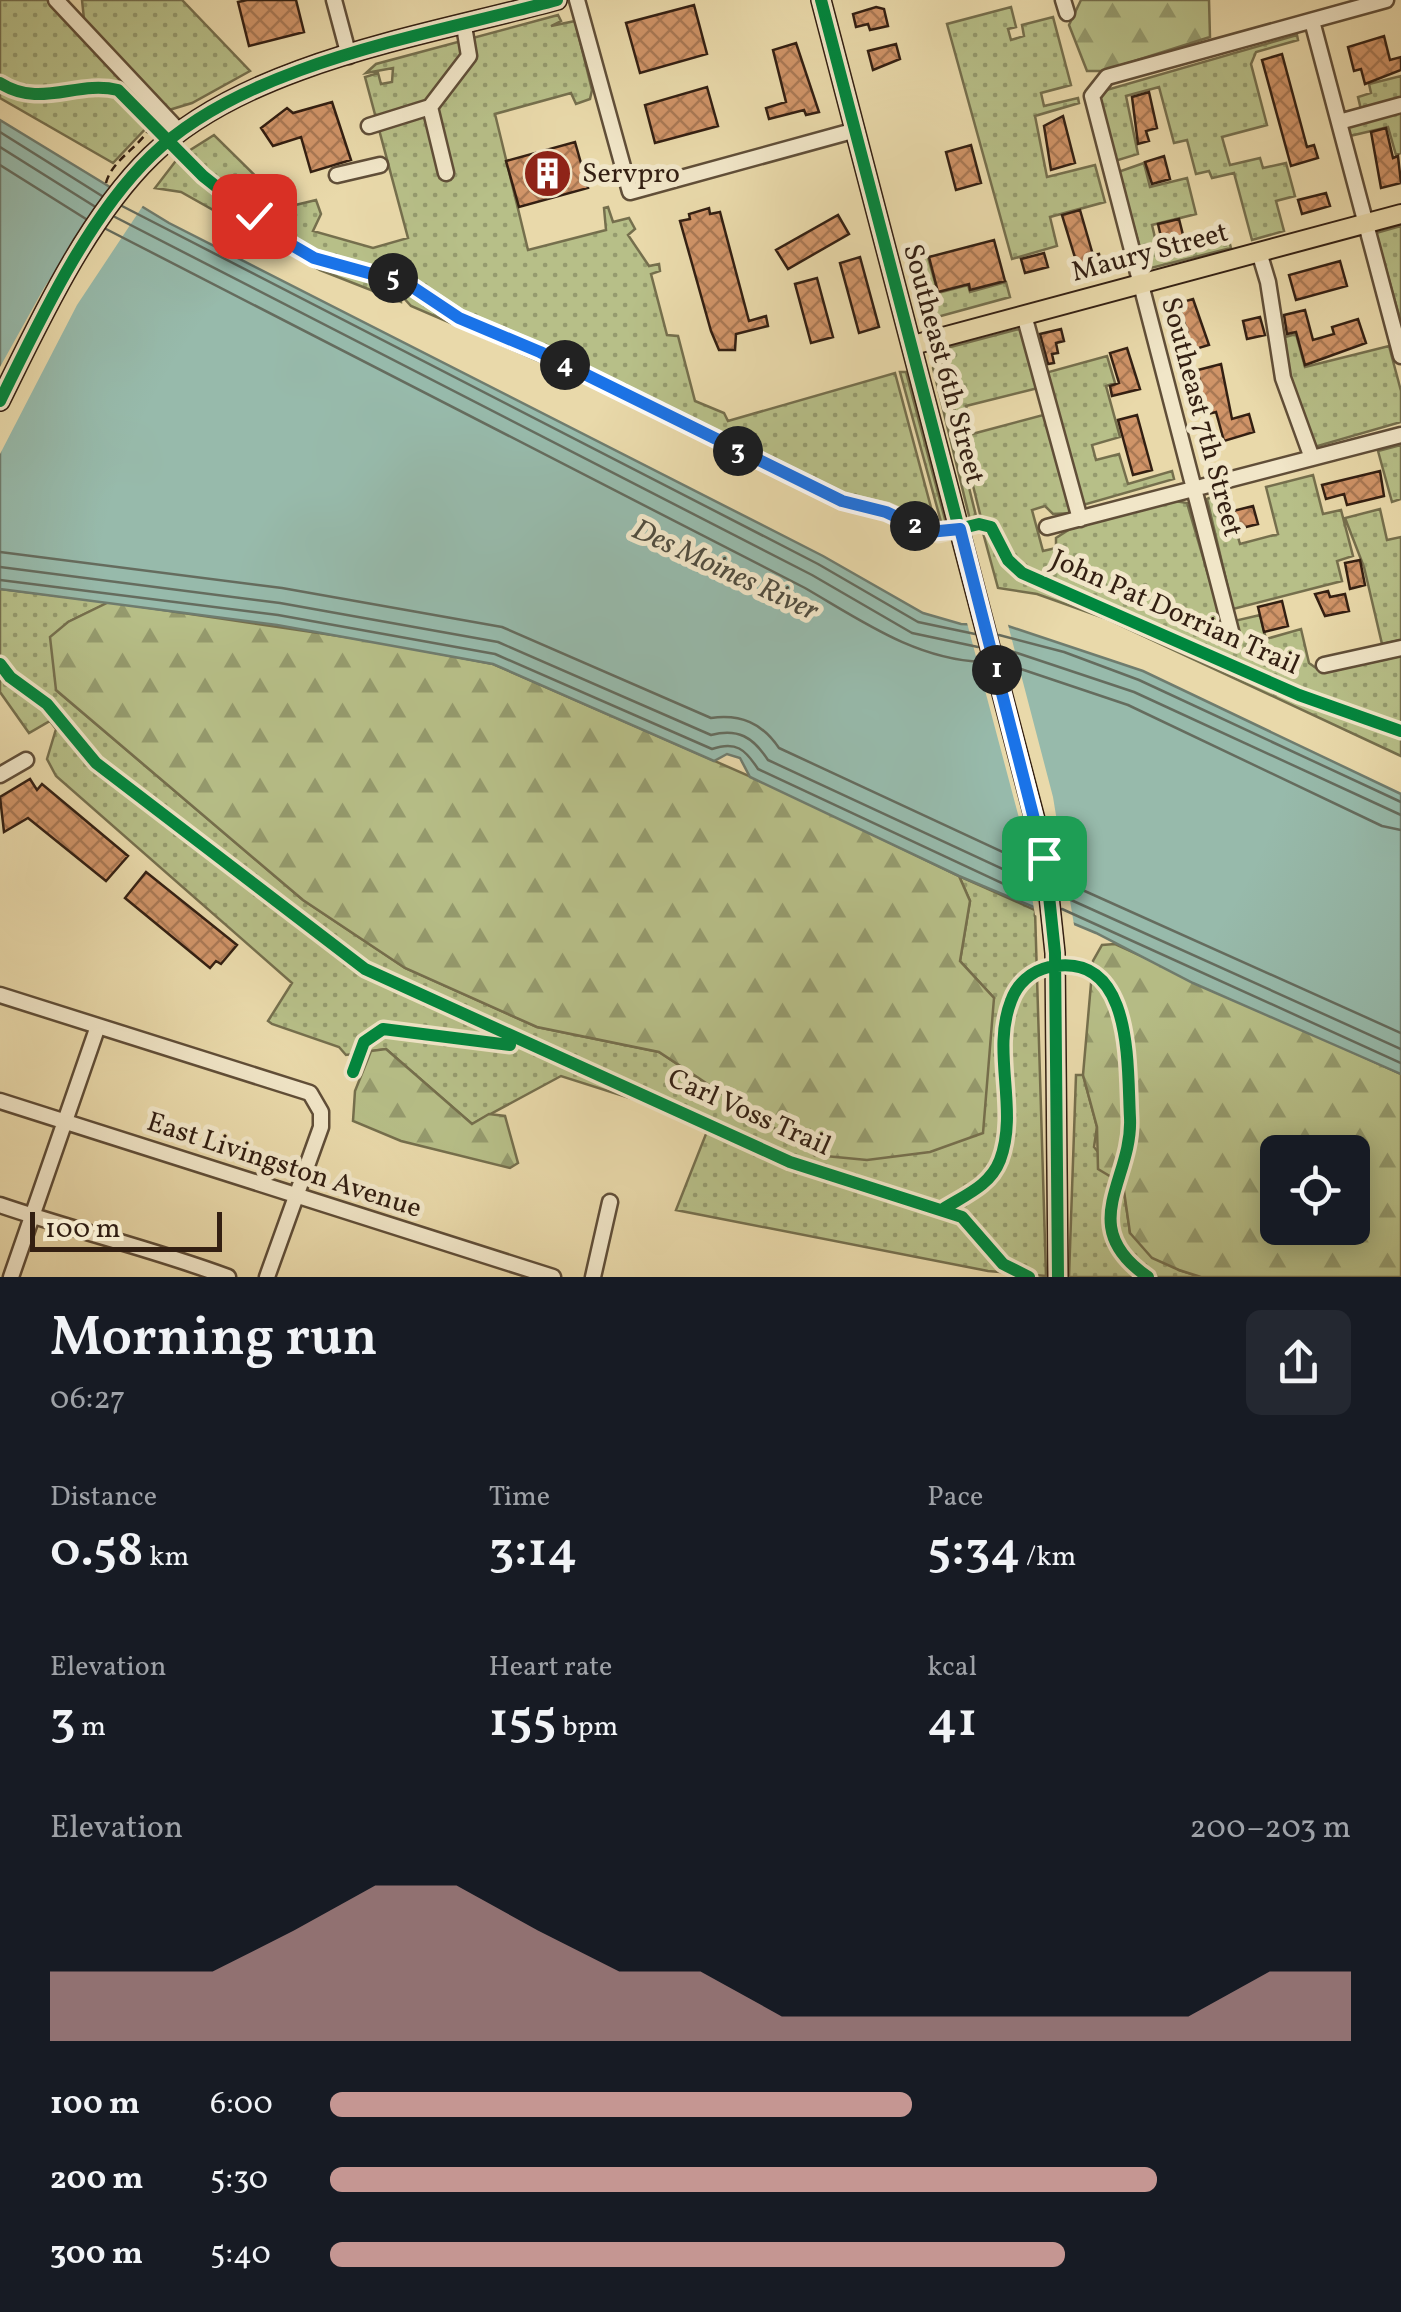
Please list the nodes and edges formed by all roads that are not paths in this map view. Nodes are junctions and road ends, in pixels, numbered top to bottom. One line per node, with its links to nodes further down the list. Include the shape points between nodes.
1 (334, 0): 9 (street)
2 (557, 0): 8 (main road)
3 (577, 0): 14 (street, via 630,192)
4 (821, 0): 14 (main road, Southeast 6th Street)
5 (1386, 0): 7 (street)
6 (63, 2): 15 (street)
7 (1312, 22): 12 (street); 22 (street, Southeast 7th Street, via 1107,77 1092,96)
8 (464, 26): 9 (main road); 11 (street, via 469,56)
9 (349, 56): 15 (main road, via 254,88)
10 (1401, 104): 12 (street)
11 (430, 107): 13 (street); 17 (street)
12 (1339, 122): 20 (street)
13 (369, 126)
14 (856, 130): 25 (main road, Southeast 6th Street)
15 (173, 136): 27 (main road, via 134,173 62,282)
16 (380, 165): 18 (street)
17 (446, 173)
18 (337, 176)
19 (1401, 214): 20 (main road, Maury Street)
20 (1366, 223): 21 (main road, Maury Street); 24 (street)
21 (1259, 252): 22 (main road, Maury Street); 29 (street, via 1283,378)
22 (1140, 284): 23 (main road, Maury Street); 30 (street, Southeast 7th Street)
23 (1024, 315): 25 (main road, Maury Street); 31 (street)
24 (1398, 337): 26 (street)
25 (913, 344): 51 (main road, Southeast 6th Street, via 1044,858 1056,952)
26 (1401, 356)
27 (0, 400)
28 (1401, 434): 29 (street)
29 (1312, 458): 30 (street)
30 (1193, 488): 31 (street); 33 (street, Southeast 7th Street)
31 (1080, 519): 32 (street)
32 (1047, 527)
33 (1232, 636)
34 (1401, 648): 35 (street)
35 (1324, 665)
36 (26, 760): 37 (street)
37 (0, 775)
38 (0, 994): 39 (street)
39 (98, 1026): 41 (street); 42 (street, via 294,1087 317,1102 320,1126)
40 (0, 1101): 41 (street, East Livingston Avenue)
41 (67, 1123): 42 (street, East Livingston Avenue); 45 (street)
42 (296, 1197): 48 (street); 49 (street, East Livingston Avenue)
43 (610, 1202): 50 (street)
44 (0, 1205): 45 (street)
45 (33, 1216): 46 (street); 47 (street)
46 (11, 1277)
47 (228, 1277)
48 (267, 1277)
49 (554, 1277)
50 (594, 1277)
51 (1058, 1277)

